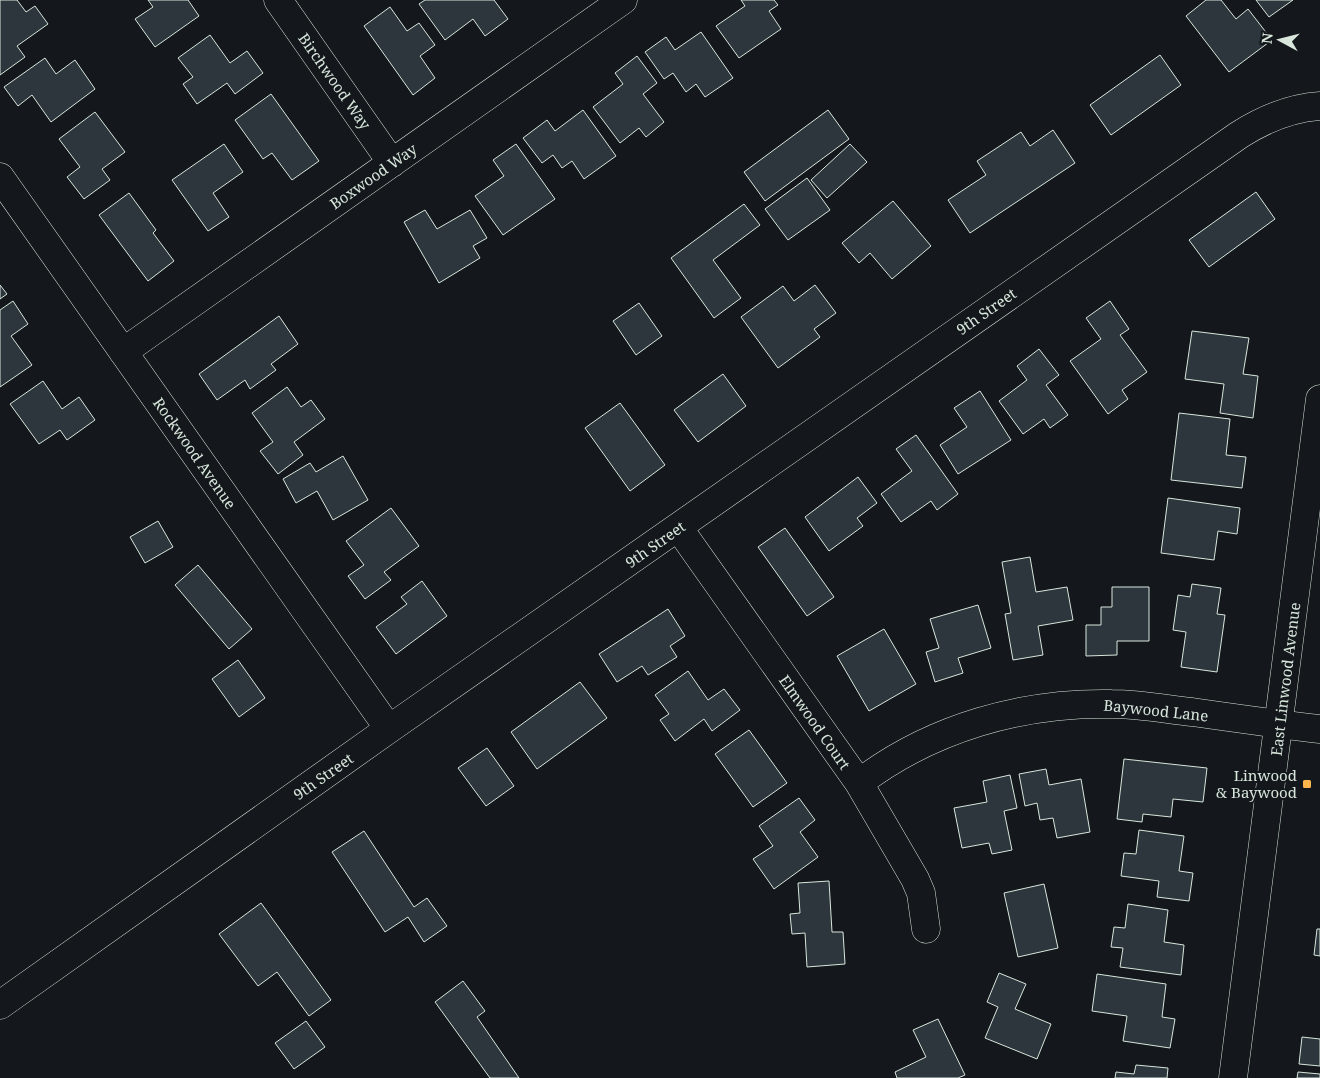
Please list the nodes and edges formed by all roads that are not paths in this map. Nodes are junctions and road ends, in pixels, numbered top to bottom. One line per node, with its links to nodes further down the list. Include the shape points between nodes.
1 (278, 0): 4 (street, Birchwood Way)
2 (623, 0): 4 (street, Boxwood Way)
3 (1320, 106): 8 (street, 9th Street, via 1275,116 1240,135)
4 (392, 163): 6 (street, Boxwood Way)
5 (0, 176): 6 (street, Rockwood Avenue)
6 (123, 352): 11 (street, Rockwood Avenue)
7 (1320, 399): 9 (street, East Linwood Avenue)
8 (678, 527): 11 (street, 9th Street); 12 (street, Elmwood Court)
9 (1279, 724): 10 (street, Baywood Lane); 12 (street, Baywood Lane, via 1127,704 1050,706 1006,715 948,733 894,759); 15 (street, East Linwood Avenue)
10 (1320, 729)
11 (389, 730): 14 (street, 9th Street)
12 (859, 783): 13 (street, Elmwood Court, via 915,879 921,893)
13 (926, 929)
14 (0, 1005)
15 (1233, 1078)

